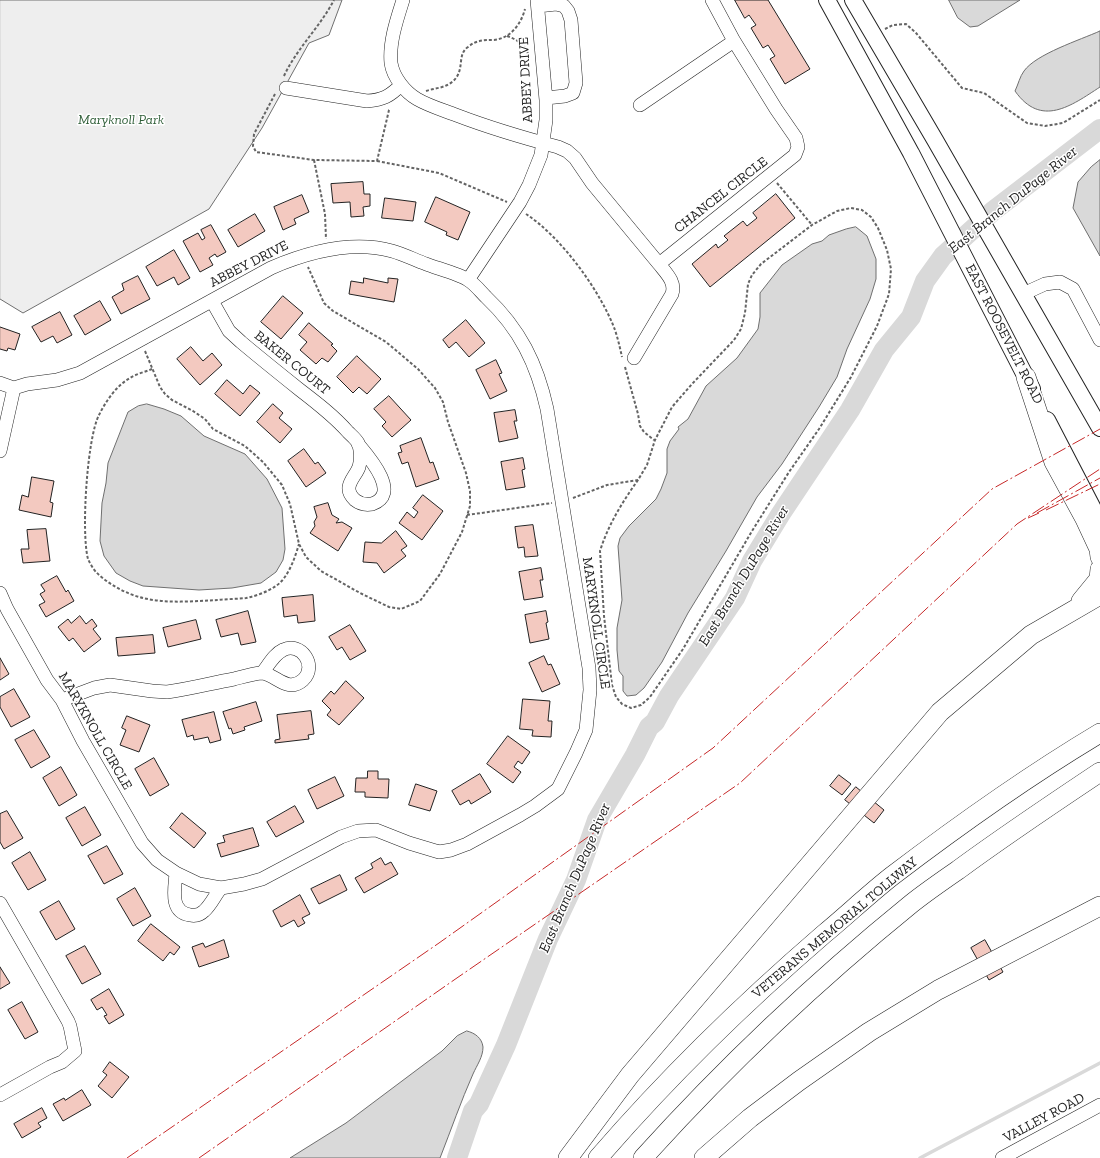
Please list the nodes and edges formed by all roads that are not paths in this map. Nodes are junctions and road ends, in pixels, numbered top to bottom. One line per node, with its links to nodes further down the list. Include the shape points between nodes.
1 (403, 0): 9 (street, via 393,37 391,63)
2 (712, 0): 7 (street, CHANCEL CIRCLE)
3 (827, 0): 8 (main road, EAST ROOSEVELT ROAD)
4 (853, 0): 6 (main road)
5 (538, 3): 11 (street, ABBEY DRIVE); 11 (street, via 564,6 571,20 576,83 572,93)
6 (873, 34): 8 (main road); 16 (main road)
7 (734, 42): 12 (street); 14 (street, CHANCEL CIRCLE, via 798,142 797,152)
8 (853, 46): 20 (main road, EAST ROOSEVELT ROAD, via 963,252)
9 (401, 85): 10 (street, via 392,94 378,100 367,101); 13 (street, via 413,96 428,104 493,129)
10 (286, 88)
11 (546, 98): 13 (street, ABBEY DRIVE)
12 (640, 105)
13 (543, 143): 14 (street, via 562,149 575,158 611,208); 15 (street, ABBEY DRIVE, via 529,185)
14 (659, 264): 19 (street, via 672,282 674,290)
15 (468, 280): 17 (street, ABBEY DRIVE, via 392,251 361,248 326,250 271,268); 37 (street, MARYKNOLL CIRCLE, via 503,314 518,335 533,361 542,387 589,668 590,690 586,730 558,789 535,806 467,844 439,852 409,844 376,830 358,831 341,837 262,879)
16 (1023, 294): 18 (street, via 1045,284 1060,282 1073,289); 23 (main road)
17 (212, 301): 22 (street, ABBEY DRIVE, via 80,373); 24 (street, BAKER COURT, via 229,331 240,342 340,422)
18 (1100, 340)
19 (627, 360)
20 (1026, 377): 26 (main road, EAST ROOSEVELT ROAD); 27 (highway, via 1054,462 1085,519 1099,549)
21 (0, 383): 22 (street)
22 (14, 388): 25 (street)
23 (1100, 428)
24 (358, 444)
25 (0, 451)
26 (1100, 522)
27 (1100, 557)
28 (1100, 569): 31 (highway, via 1099,580)
29 (0, 593): 33 (street, MARYKNOLL CIRCLE, via 47,680)
30 (1100, 595): 31 (highway)
31 (1075, 609): 42 (highway, via 1031,635 940,712 630,1075)
32 (262, 673): 33 (street, via 167,692 110,685)
33 (62, 700): 36 (street, MARYKNOLL CIRCLE, via 86,748 139,839 157,860)
34 (1100, 733): 43 (highway, VETERANS MEMORIAL TOLLWAY, via 1035,774 891,877 733,1015)
35 (1100, 772): 44 (highway, via 989,846 912,904 808,992 718,1077)
36 (176, 873): 37 (street, MARYKNOLL CIRCLE, via 198,884); 37 (street, via 174,897 177,908 182,913 194,916 200,914)
37 (221, 888)
38 (0, 903): 40 (street, via 68,1021 75,1051 62,1062)
39 (1097, 909): 45 (highway, via 938,990 869,1032 750,1118)
40 (0, 1095)
41 (1100, 1105): 46 (street, VALLEY ROAD)
42 (568, 1158)
43 (598, 1158)
44 (643, 1158)
45 (704, 1158)
46 (1002, 1158)

